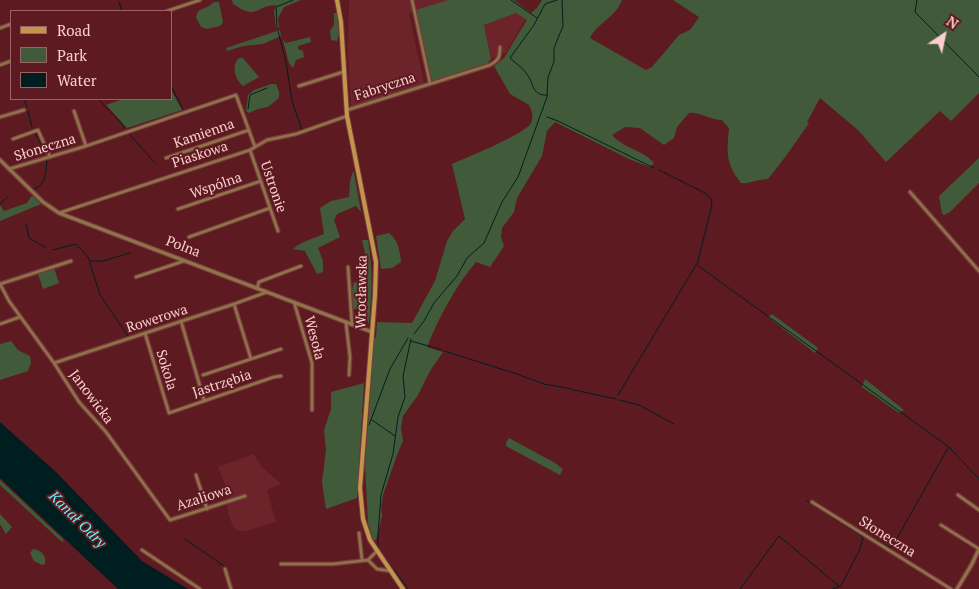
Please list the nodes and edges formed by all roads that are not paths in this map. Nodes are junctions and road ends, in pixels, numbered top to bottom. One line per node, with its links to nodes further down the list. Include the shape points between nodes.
1 (200, 0): 4 (street)
2 (337, 0): 6 (main road, Wrocławska)
3 (412, 0): 7 (street)
4 (170, 10)
5 (500, 47): 7 (street, Fabryczna, via 498,61)
6 (343, 72): 8 (street); 10 (main road, Wrocławska)
7 (430, 83): 10 (street, Fabryczna)
8 (298, 86)
9 (24, 110): 13 (street)
10 (346, 110): 12 (main road, Wrocławska)
11 (74, 111): 16 (street, Słoneczna)
12 (347, 116): 17 (street, Piaskowa, via 296,134 267,140); 46 (main road, Wrocławska, via 376,262)
13 (0, 117)
14 (249, 130): 16 (street, Słoneczna, via 236,94); 17 (street); 20 (street, Kamienna)
15 (13, 139): 19 (street, via 38,130)
16 (86, 146): 19 (street, Słoneczna)
17 (255, 147): 18 (street, Piaskowa)
18 (250, 150): 23 (street, Ustronie); 27 (street, Piaskowa)
19 (50, 157): 22 (street, Słoneczna)
20 (166, 158)
21 (0, 160): 22 (street, Polna)
22 (9, 169): 27 (street, Polna)
23 (261, 181): 25 (street, Ustronie); 26 (street, Wspólna)
24 (910, 192): 34 (street)
25 (270, 208): 28 (street, Ustronie); 29 (street)
26 (178, 209)
27 (59, 213): 30 (street, Polna)
28 (278, 231)
29 (190, 237)
30 (185, 260): 35 (street); 37 (street, Polna)
31 (71, 261): 36 (street)
32 (301, 266): 37 (street, via 259,282)
33 (348, 267): 45 (street)
34 (979, 271)
35 (136, 277)
36 (0, 284): 41 (street, Janowicka)
37 (257, 288): 38 (street, Polna)
38 (266, 292): 39 (street, Polna); 40 (street, Rowerowa)
39 (294, 302): 43 (street, Polna); 55 (street, Wesoła, via 312,362)
40 (234, 304): 42 (street, Rowerowa); 49 (street)
41 (20, 317): 44 (street); 50 (street, Janowicka)
42 (181, 321): 47 (street, Rowerowa); 54 (street)
43 (346, 322): 45 (street, Polna); 52 (street, via 350,357)
44 (0, 324)
45 (352, 324): 46 (street, Polna)
46 (372, 332): 68 (main road, Wrocławska, via 360,488 365,527)
47 (145, 333): 50 (street, Rowerowa); 56 (street, Sokola)
48 (281, 350): 49 (street)
49 (251, 359): 51 (street)
50 (54, 363): 63 (street, Janowicka, via 82,406 106,432)
51 (203, 375)
52 (348, 375)
53 (281, 376): 54 (street, Jastrzębia)
54 (204, 400): 56 (street, Jastrzębia)
55 (312, 410)
56 (169, 413)
57 (196, 475): 61 (street)
58 (958, 495): 62 (street)
59 (245, 496): 61 (street, Azaliowa)
60 (812, 502): 77 (street, Słoneczna)
61 (207, 509): 63 (street, Azaliowa)
62 (979, 510)
63 (170, 520)
64 (941, 525): 66 (street)
65 (359, 533): 69 (street)
66 (979, 549): 78 (street)
67 (142, 550): 74 (street)
68 (377, 552): 70 (street); 73 (main road, Wrocławska)
69 (362, 560): 70 (street); 71 (street, via 322,565)
70 (368, 560): 73 (street, via 377,569)
71 (281, 564)
72 (225, 569): 75 (street)
73 (391, 571): 76 (main road, Wrocławska)
74 (200, 589)
75 (231, 589)
76 (403, 589)
77 (951, 589)
78 (957, 589)

